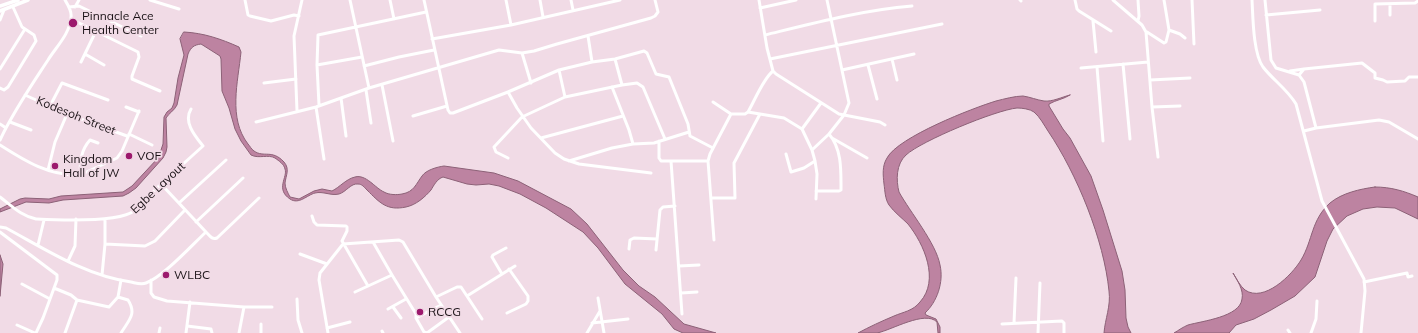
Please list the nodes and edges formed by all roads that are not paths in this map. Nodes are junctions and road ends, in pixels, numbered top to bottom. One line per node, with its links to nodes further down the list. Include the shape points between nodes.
1 (18, 0): 29 (main road)
2 (28, 0): 32 (main road)
3 (65, 0): 30 (street)
4 (79, 0): 33 (street)
5 (150, 0): 35 (street)
6 (245, 0): 42 (street, via 250,16 270,21)
7 (302, 0): 42 (street)
8 (350, 0): 53 (street)
9 (390, 0): 45 (street)
10 (425, 0): 39 (street)
11 (506, 0): 52 (street)
12 (540, 0): 43 (street)
13 (571, 0): 37 (street)
14 (620, 0): 26 (street)
15 (655, 0): 61 (street, via 658,12 656,16)
16 (759, 0): 34 (street)
17 (796, 0): 34 (street)
18 (827, 0): 46 (street)
19 (1074, 0): 48 (street, via 1077,9)
20 (1113, 0): 50 (street)
21 (1138, 0): 50 (street)
22 (1164, 0): 55 (street)
23 (1192, 0): 64 (street)
24 (1252, 0): 139 (street, via 1256,46 1260,60 1271,77 1293,99)
25 (1265, 0): 40 (street)
26 (615, 1): 37 (street)
27 (1418, 1): 28 (street)
28 (1390, 4): 41 (street); 49 (street, via 1374,4)
29 (0, 6)
30 (69, 6): 33 (street); 44 (street)
31 (912, 6): 46 (street)
32 (13, 7): 36 (main road); 54 (street, via 18,22)
33 (75, 7): 60 (street, via 79,6)
34 (760, 8): 59 (street)
35 (179, 9)
36 (2, 10): 47 (street)
37 (573, 10): 43 (street)
38 (1320, 10): 40 (street)
39 (426, 12): 45 (street); 63 (street)
40 (1266, 15): 91 (street, via 1271,60 1276,68)
41 (1390, 15)
42 (299, 16): 95 (street, via 294,36)
43 (543, 17): 52 (street)
44 (71, 19): 56 (street); 107 (street, via 59,46)
45 (394, 19): 53 (street)
46 (831, 19): 59 (street); 65 (street)
47 (0, 20)
48 (1093, 21): 57 (street); 68 (street)
49 (1375, 21)
50 (1138, 22): 58 (street)
51 (942, 24): 65 (street)
52 (511, 25): 63 (street)
53 (356, 27): 71 (street); 81 (street, via 318,35)
54 (24, 29): 84 (street); 103 (street, via 34,35 36,41 8,87 4,90)
55 (1169, 30): 58 (street, via 1165,43); 62 (street)
56 (96, 31): 69 (street); 105 (street, via 138,52 139,57 132,79)
57 (1111, 31)
58 (1146, 32): 77 (street)
59 (765, 35): 74 (street)
60 (141, 36)
61 (588, 36): 67 (street); 76 (street)
62 (1185, 38)
63 (432, 39): 66 (street)
64 (1194, 44)
65 (837, 45): 74 (street); 89 (street)
66 (434, 50): 82 (street); 85 (street)
67 (522, 52): 85 (street, via 499,50); 98 (street)
68 (1096, 52)
69 (85, 54): 75 (street); 79 (street)
70 (914, 54): 73 (street)
71 (362, 57): 81 (street); 82 (street)
72 (615, 59): 76 (street); 101 (street); 140 (street, via 642,51 647,53 656,74 669,77)
73 (892, 59): 80 (street); 96 (street)
74 (770, 60): 90 (street)
75 (81, 62)
76 (592, 62): 88 (street)
77 (1148, 62): 78 (street); 97 (street)
78 (1123, 64): 83 (street); 147 (street)
79 (104, 65)
80 (868, 65): 89 (street); 110 (street)
81 (318, 66): 115 (street)
82 (364, 66): 104 (street)
83 (1097, 66): 86 (street); 152 (street)
84 (0, 68)
85 (438, 68): 100 (street); 116 (street)
86 (1081, 68)
87 (1304, 69): 91 (street); 92 (street); 93 (street, via 1362,64 1375,73 1376,78 1386,82 1405,81 1409,76)
88 (559, 70): 98 (street); 108 (street)
89 (842, 70): 126 (street, via 849,103)
90 (774, 71): 113 (street); 122 (street, via 765,80)
91 (1289, 71): 92 (street)
92 (1299, 76): 136 (street, via 1304,82)
93 (1418, 77)
94 (1190, 78): 97 (street)
95 (296, 79): 99 (street); 121 (street)
96 (897, 80)
97 (1150, 80): 119 (street)
98 (530, 83): 106 (street)
99 (264, 84)
100 (382, 85): 104 (street); 150 (street)
101 (622, 85): 102 (street); 146 (street, via 643,86)
102 (612, 87): 108 (street); 128 (street)
103 (0, 88)
104 (368, 89): 109 (street); 132 (street)
105 (160, 91)
106 (508, 92): 116 (street, via 453,113); 129 (street)
107 (25, 96): 114 (street, Kodesoh Street); 130 (street)
108 (565, 97): 129 (street)
109 (341, 98): 115 (street); 143 (street)
110 (877, 99)
111 (108, 100): 114 (street, via 62,83)
112 (713, 102): 124 (street)
113 (821, 103): 126 (street); 137 (street)
114 (50, 106): 123 (street, Kodesoh Street)
115 (318, 106): 121 (street); 163 (street)
116 (447, 106): 127 (street)
117 (1180, 106): 119 (street)
118 (126, 107): 142 (street, via 139,112)
119 (1152, 107): 160 (street)
120 (190, 109): 173 (street, Egbe Layout, via 190,130 203,146)
121 (297, 111): 131 (street)
122 (748, 112): 124 (street); 125 (street)
123 (67, 114): 142 (street, Kodesoh Street); 169 (street)
124 (732, 114): 157 (street)
125 (760, 114): 137 (street, via 784,118); 177 (street, via 734,163 735,198)
126 (844, 115): 134 (street); 141 (street)
127 (413, 116)
128 (623, 116): 144 (street); 154 (street)
129 (522, 117): 144 (street); 161 (street, via 494,147 496,152)
130 (10, 122): 135 (street); 138 (street)
131 (256, 122)
132 (371, 123)
133 (0, 124): 135 (street)
134 (885, 125)
135 (6, 128): 149 (street)
136 (1316, 128): 139 (street); 148 (street, via 1384,120)
137 (802, 129): 158 (street)
138 (31, 130)
139 (1304, 131): 213 (street, via 1322,201)
140 (689, 132): 146 (street); 157 (street, via 691,137)
141 (829, 134): 145 (street); 158 (street)
142 (128, 135): 156 (street, Kodesoh Street); 171 (street, via 117,158)
143 (346, 136)
144 (541, 138): 165 (street, via 555,153)
145 (832, 138): 162 (street); 174 (street, via 840,157 841,190)
146 (665, 139): 151 (street)
147 (1130, 139)
148 (1418, 139)
149 (0, 140)
150 (393, 141)
151 (659, 141): 154 (street); 166 (street, via 659,158 661,161)
152 (1103, 141)
153 (98, 143): 171 (street, via 90,140 83,151)
154 (633, 144): 165 (street)
155 (0, 145): 169 (street, via 39,168)
156 (152, 145)
157 (713, 148): 168 (street)
158 (812, 150): 167 (street)
159 (786, 154): 167 (street, via 791,172)
160 (1158, 157)
161 (508, 158)
162 (867, 158)
163 (324, 159)
164 (226, 160): 179 (street)
165 (569, 160): 170 (street, via 579,164)
166 (671, 161): 168 (street); 180 (street)
167 (815, 161): 174 (street)
168 (708, 162): 177 (street)
169 (48, 170): 171 (street)
170 (651, 173)
171 (80, 175)
172 (243, 178): 186 (street)
173 (162, 184): 179 (street); 185 (street, Egbe Layout, via 132,213)
174 (816, 191): 178 (street)
175 (0, 198): 184 (street, Egbe Layout, via 29,218)
176 (259, 198): 189 (street, via 217,238 212,238)
177 (711, 198): 191 (street)
178 (816, 199)
179 (179, 203): 181 (street)
180 (675, 206): 190 (street, via 663,207 660,210); 204 (street)
181 (185, 210): 186 (street); 193 (street, via 149,245)
182 (312, 216): 194 (street, via 318,225 346,226)
183 (76, 219): 184 (street, Egbe Layout); 185 (street, Egbe Layout); 200 (street, via 75,246)
184 (44, 220): 195 (street)
185 (105, 220): 193 (street)
186 (196, 222): 189 (street)
187 (0, 227): 195 (street)
188 (0, 232): 217 (street, via 55,272 58,280)
189 (206, 232): 212 (street)
190 (657, 239): 197 (street, via 634,238 630,240); 198 (street)
191 (714, 240)
192 (372, 242): 194 (street); 208 (street); 223 (street, via 402,240)
193 (105, 244): 207 (street)
194 (343, 244): 201 (street); 216 (street)
195 (38, 245): 200 (street)
196 (506, 248): 206 (street, via 492,257)
197 (629, 249)
198 (656, 250)
199 (300, 254): 201 (street)
200 (68, 261): 207 (street)
201 (327, 264): 254 (street, via 318,280)
202 (699, 265): 204 (street)
203 (515, 266): 205 (street)
204 (679, 266): 219 (street)
205 (509, 269): 206 (street); 237 (street, via 528,299 526,304)
206 (502, 274): 221 (street)
207 (102, 275): 211 (street)
208 (392, 275): 216 (street); 227 (street)
209 (1412, 276): 213 (street, via 1408,276 1407,273)
210 (1016, 278): 248 (street)
211 (121, 280): 212 (street, via 143,284); 222 (street)
212 (151, 280): 230 (street, via 151,292 154,297 168,301)
213 (1364, 282): 271 (street)
214 (1040, 283): 246 (street)
215 (22, 284): 225 (street)
216 (368, 286): 218 (street)
217 (54, 288): 225 (street); 228 (street, via 72,295)
218 (355, 292)
219 (681, 292): 220 (street); 238 (street)
220 (697, 292)
221 (467, 296): 223 (street, via 459,286); 242 (street)
222 (118, 297): 228 (street, via 109,307); 257 (street, via 128,300 133,312)
223 (436, 297): 231 (street)
224 (598, 298): 236 (street)
225 (50, 299): 255 (street)
226 (298, 299): 263 (street, via 298,320)
227 (406, 299): 232 (street); 241 (street)
228 (77, 300): 256 (street)
229 (1317, 301): 270 (street, via 1316,319)
230 (190, 302): 233 (street); 252 (street)
231 (441, 305): 239 (street); 241 (street)
232 (393, 306): 235 (street); 240 (street)
233 (244, 307): 234 (street); 261 (street)
234 (272, 307)
235 (388, 309)
236 (600, 311): 245 (street); 247 (street)
237 (507, 313)
238 (682, 314)
239 (449, 317): 241 (street, via 426,333); 265 (street)
240 (401, 318)
241 (416, 318)
242 (482, 319)
243 (628, 319): 245 (street)
244 (350, 322): 254 (street)
245 (602, 322): 247 (street); 267 (street)
246 (1038, 322): 248 (street); 268 (street); 269 (street, via 1063,322)
247 (592, 323): 266 (street)
248 (1014, 323): 250 (street)
249 (261, 324): 262 (street)
250 (1002, 324)
251 (17, 325): 255 (street)
252 (187, 326): 259 (street); 260 (street, via 211,329)
253 (160, 328): 258 (street)
254 (327, 328): 264 (street)
255 (35, 333)
256 (65, 333)
257 (121, 333)
258 (159, 333)
259 (186, 333)
260 (212, 333)
261 (239, 333)
262 (261, 333)
263 (302, 333)
264 (328, 333)
265 (460, 333)
266 (587, 333)
267 (604, 333)
268 (1038, 333)
269 (1064, 333)
270 (1311, 333)
271 (1361, 333)

